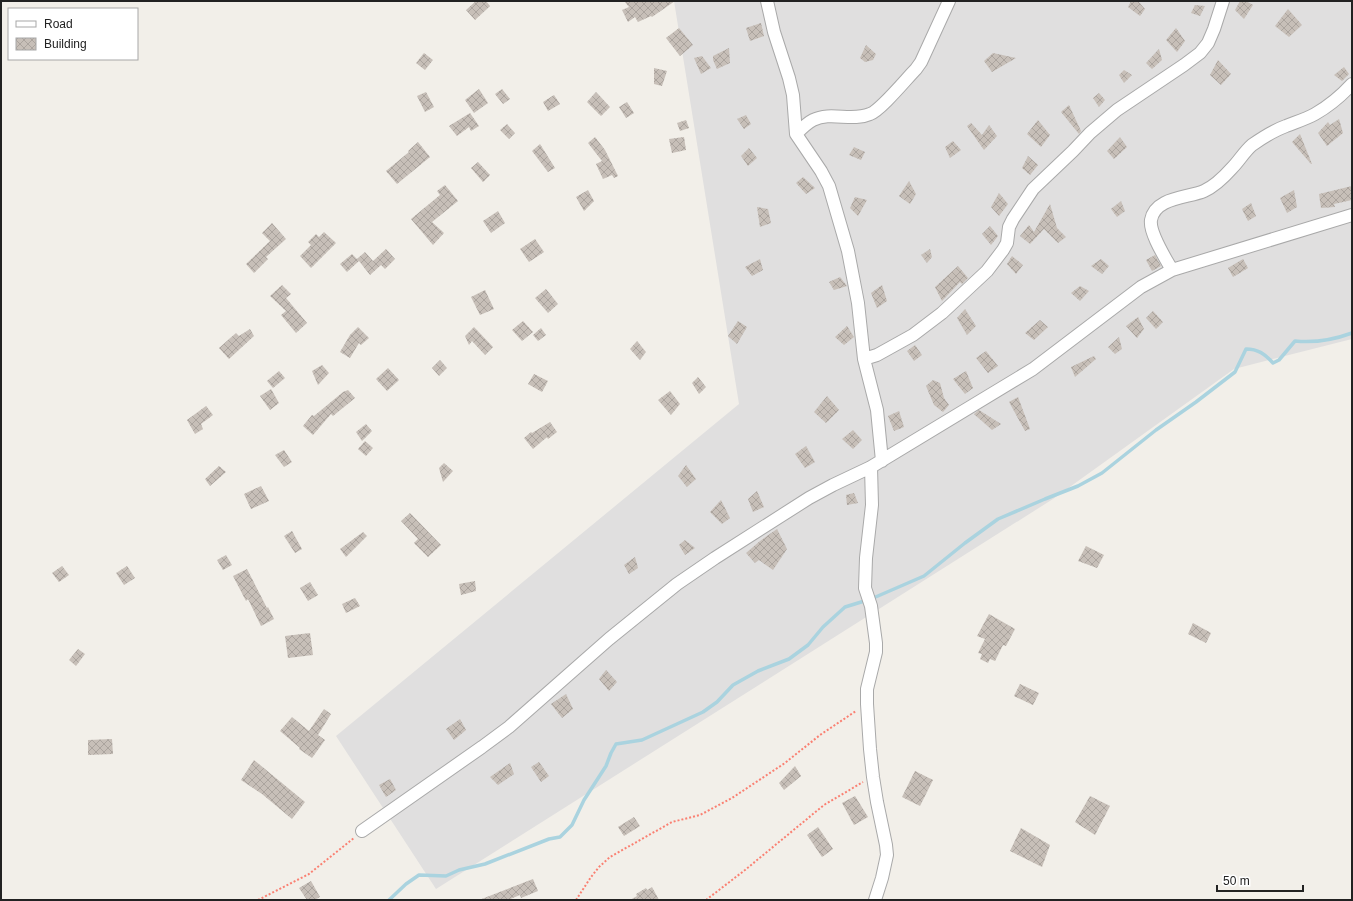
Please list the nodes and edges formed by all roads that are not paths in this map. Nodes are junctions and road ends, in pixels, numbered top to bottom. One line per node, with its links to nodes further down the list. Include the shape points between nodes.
1 (767, 1): 5 (street, via 793,95)
2 (949, 1): 5 (street, via 921,62 879,108 871,114 862,116 832,116 812,120)
3 (1222, 1): 8 (street, via 1214,29 1200,53 1117,110 1033,189 1009,227 1007,243 987,271 942,313 913,335 877,355)
4 (1352, 84): 7 (street, via 1318,112 1285,126 1252,146 1233,168 1211,187 1190,196 1170,200 1160,206 1151,220 1152,227)
5 (796, 134): 8 (street, via 821,171 834,200 854,280)
6 (1352, 216): 7 (street)
7 (1172, 270): 9 (street, via 1141,287 1033,369)
8 (864, 359): 9 (street, via 877,410)
9 (882, 460): 10 (street)
10 (872, 467): 11 (street, via 809,498 677,584 609,639 509,727); 12 (street, via 872,505 865,588 871,606 876,652 867,689 867,704 873,777 887,855)
11 (362, 831)
12 (875, 900)

